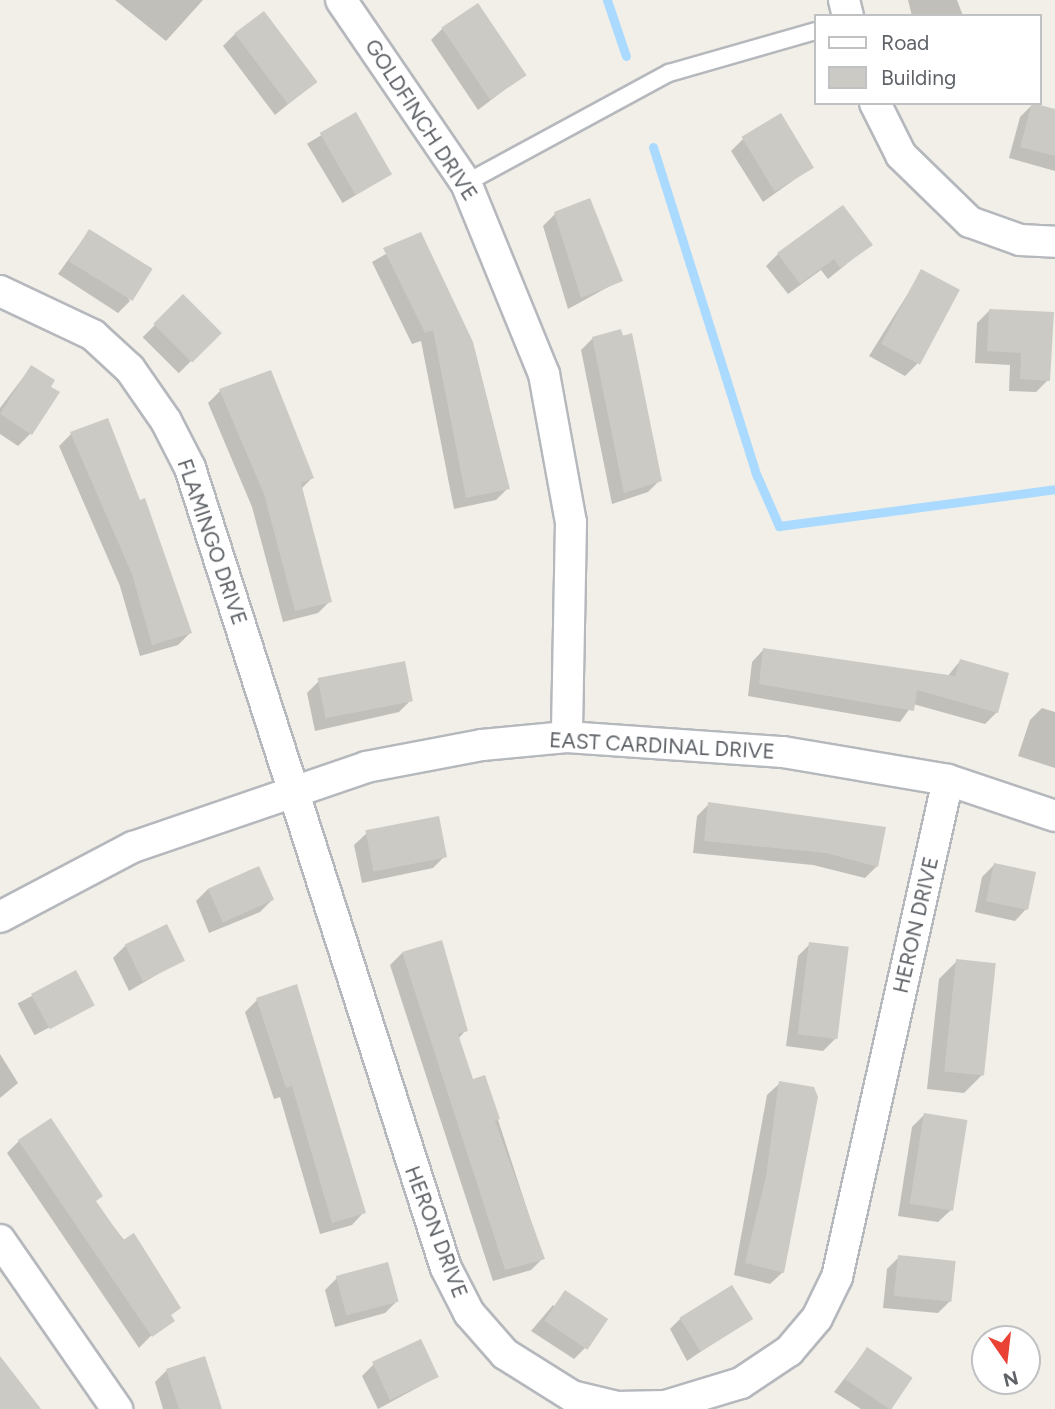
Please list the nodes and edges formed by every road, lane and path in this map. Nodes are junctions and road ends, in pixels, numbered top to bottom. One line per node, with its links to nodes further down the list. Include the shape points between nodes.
1 (341, 0): 4 (street, GOLDFINCH DRIVE)
2 (814, 31): 4 (lane, via 669,74)
3 (876, 105): 5 (street, via 901,155 930,190 970,222 1020,240)
4 (466, 183): 7 (street, GOLDFINCH DRIVE, via 515,292 544,374 561,451 571,522)
5 (1055, 242)
6 (0, 291): 9 (street, FLAMINGO DRIVE, via 93,335 130,369 166,421 190,468)
7 (567, 737): 8 (street, EAST CARDINAL DRIVE, via 783,752); 9 (street, EAST CARDINAL DRIVE, via 482,745 366,767)
8 (948, 780): 9 (street, HERON DRIVE, via 837,1277 817,1318 789,1351 741,1384 665,1406 629,1407 572,1396 539,1379 505,1354 469,1313 416,1186); 10 (street, EAST CARDINAL DRIVE)
9 (292, 791): 11 (street, EAST CARDINAL DRIVE, via 133,847)
10 (1055, 816)
11 (0, 917)
12 (0, 1240): 13 (street)
13 (117, 1409)

